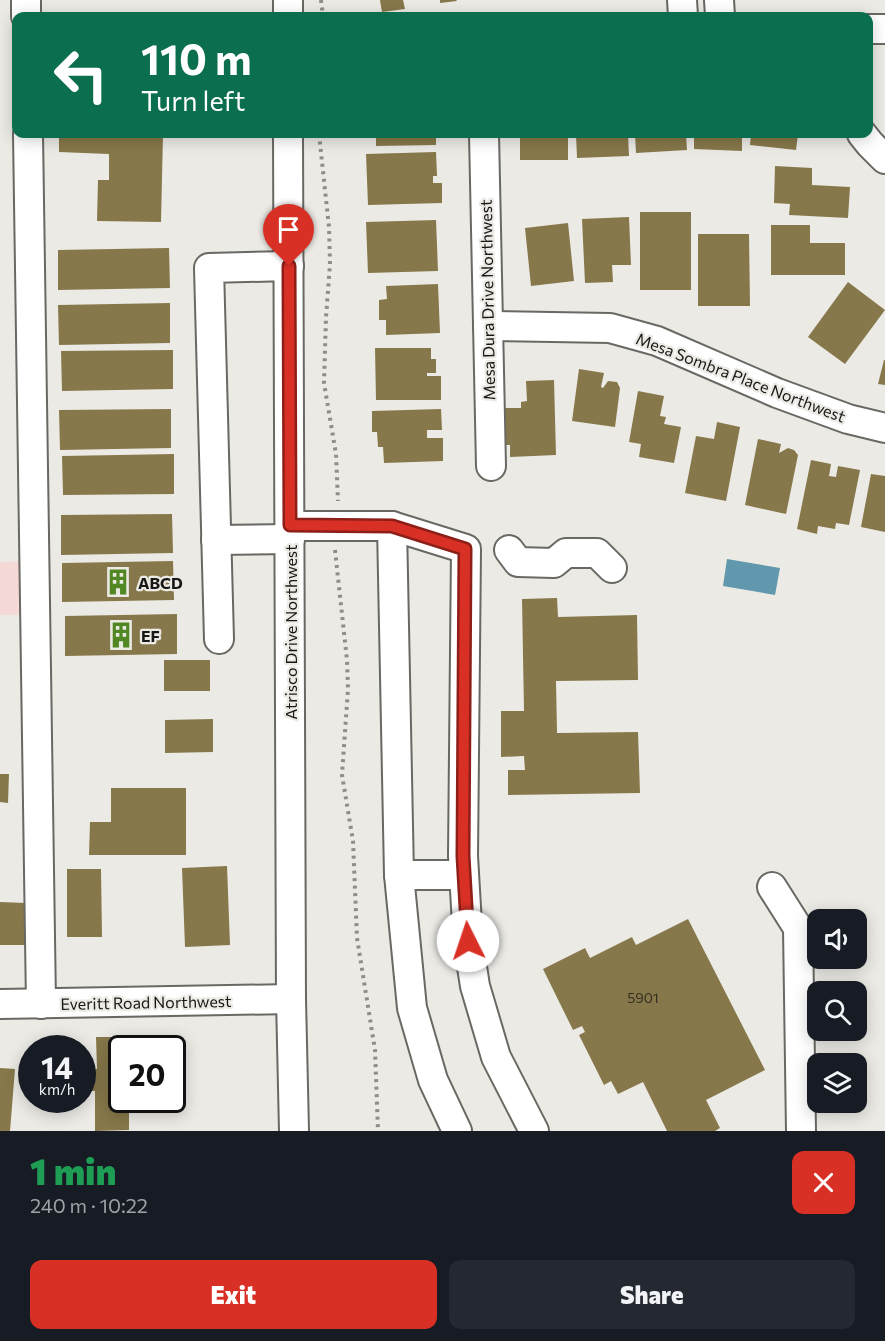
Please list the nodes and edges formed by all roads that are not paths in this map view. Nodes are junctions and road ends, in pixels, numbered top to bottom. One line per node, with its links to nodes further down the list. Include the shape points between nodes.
1 (28, 138): 21 (street)
2 (288, 138): 6 (street, Atrisco Drive Northwest)
3 (484, 138): 7 (street, Mesa Dura Drive Northwest)
4 (865, 138): 5 (street)
5 (885, 159)
6 (289, 266): 11 (street, Atrisco Drive Northwest); 12 (street, via 209,268)
7 (488, 326): 8 (street, Mesa Sombra Place Northwest, via 610,327 657,340 777,393); 9 (street, Mesa Dura Drive Northwest)
8 (885, 428)
9 (491, 466)
10 (392, 526): 11 (street); 13 (street); 16 (street)
11 (290, 532): 12 (street); 19 (street, Atrisco Drive Northwest)
12 (216, 540): 15 (street)
13 (465, 549): 14 (street, via 509,550 518,562 554,563 566,553 597,554); 17 (street)
14 (612, 568)
15 (219, 639)
16 (399, 875): 17 (street); 23 (street, via 411,1008 433,1080)
17 (464, 875): 24 (street, via 475,986 496,1058)
18 (772, 887): 25 (street, via 798,928)
19 (291, 999): 21 (street, Everitt Road Northwest); 22 (street, Atrisco Drive Northwest)
20 (0, 1004): 21 (street, Everitt Road Northwest)
21 (41, 1004)
22 (294, 1131)
23 (457, 1131)
24 (534, 1131)
25 (801, 1131)

